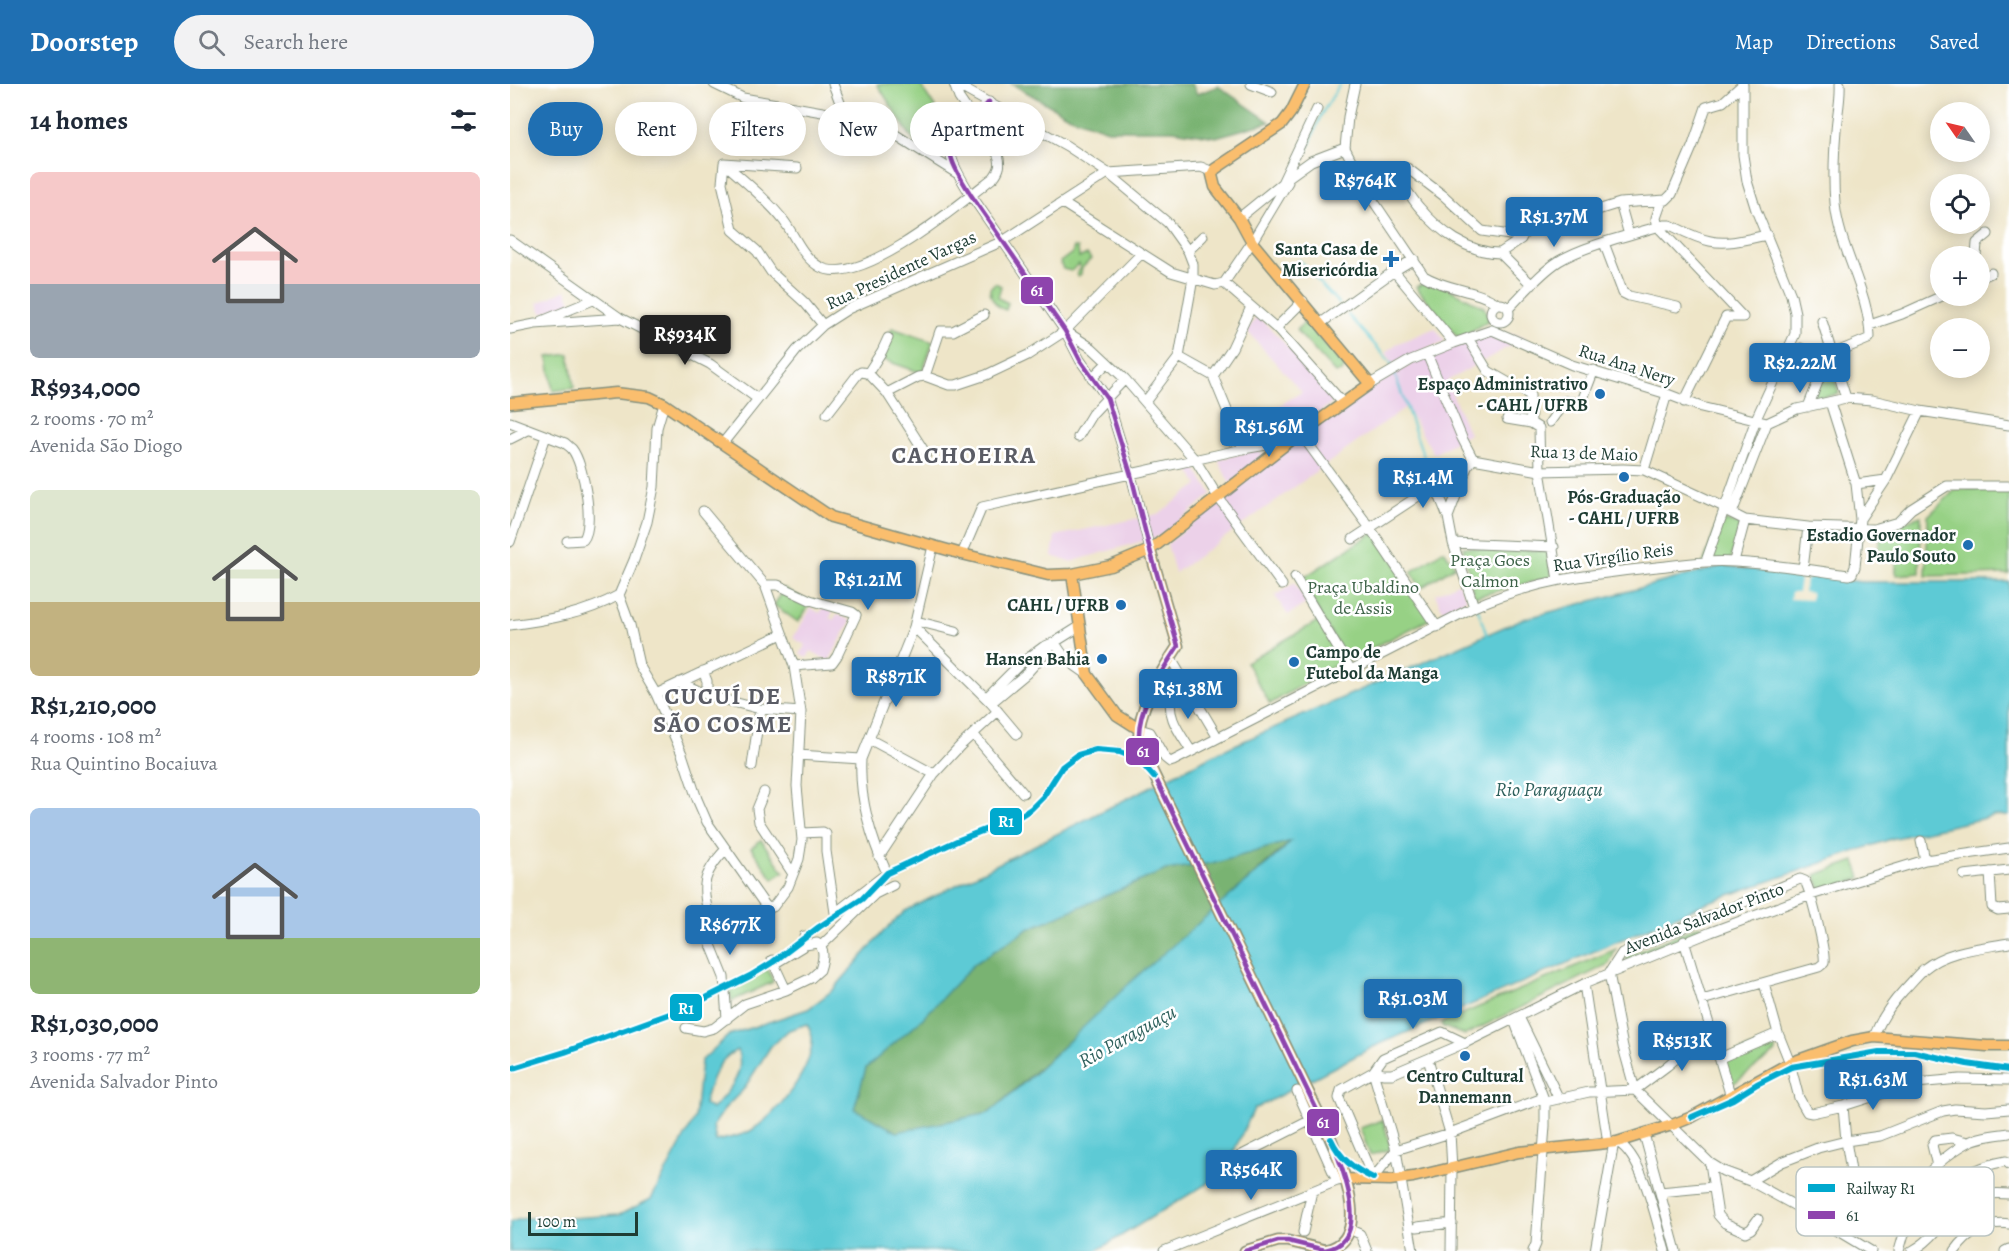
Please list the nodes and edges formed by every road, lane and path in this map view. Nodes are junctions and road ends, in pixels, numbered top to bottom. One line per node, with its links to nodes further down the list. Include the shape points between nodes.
1 (714, 84): 14 (street, via 743,98)
2 (833, 84): 10 (street)
3 (955, 84): 11 (street); 12 (street)
4 (1251, 84): 9 (street)
5 (1305, 84): 23 (main road, via 1282,124)
6 (1355, 84): 17 (street)
7 (1743, 84): 30 (street, via 1724,102 1706,107 1671,194); 40 (street, via 1747,181)
8 (1840, 84): 70 (street, via 1835,203 1839,228)
9 (1272, 92)
10 (840, 102)
11 (961, 102)
12 (989, 102)
13 (1317, 109): 27 (street)
14 (818, 111)
15 (1045, 134): 25 (street)
16 (898, 136): 26 (street)
17 (1345, 147): 24 (street); 28 (street)
18 (950, 156): 26 (street)
19 (998, 156): 29 (street, via 999,170)
20 (724, 163): 21 (street); 29 (street, via 778,214 811,260 831,271 860,267 878,259); 69 (street, via 722,183 733,230 758,251 771,272)
21 (797, 168)
22 (1407, 168): 35 (street)
23 (1213, 172): 25 (street, via 1201,167); 33 (main road, via 1215,187)
24 (1294, 172): 27 (street); 43 (street)
25 (1108, 173): 32 (street, Rua Presidente Vargas); 47 (street, via 1168,223)
26 (958, 174): 29 (street)
27 (1282, 183): 33 (street)
28 (1366, 190): 46 (street, via 1395,178 1435,223); 50 (street)
29 (971, 195): 42 (street)
30 (1662, 201): 31 (street); 34 (street, via 1656,218)
31 (1620, 203): 36 (street); 38 (street)
32 (1064, 204): 42 (street, Rua Presidente Vargas); 49 (street)
33 (1239, 218): 43 (main road)
34 (1658, 226): 38 (street); 40 (street, via 1670,225 1717,242); 59 (street)
35 (1482, 231): 36 (street); 46 (street)
36 (1524, 233): 48 (street)
37 (1988, 234): 45 (street)
38 (1629, 235): 44 (street)
39 (1203, 236): 47 (street)
40 (1767, 236): 108 (street, via 1791,295 1795,334)
41 (510, 240): 55 (street)
42 (1003, 241): 69 (street, Rua Presidente Vargas, via 848,309); 74 (street)
43 (1252, 242): 53 (street); 56 (main road)
44 (1604, 243): 54 (street, via 1561,260); 61 (street, via 1623,293)
45 (1976, 246)
46 (1472, 249): 48 (street)
47 (1188, 251): 52 (street)
48 (1500, 253): 54 (street)
49 (1141, 254): 52 (street, via 1170,272); 74 (street)
50 (1414, 259): 51 (street); 58 (street, via 1428,279)
51 (1394, 271): 67 (street); 77 (street)
52 (1193, 278): 53 (street); 81 (street)
53 (1224, 284): 60 (street)
54 (1532, 285): 62 (street)
55 (593, 300): 65 (street); 68 (street)
56 (1303, 301): 67 (main road); 72 (street)
57 (1930, 301): 70 (street)
58 (1498, 304): 62 (street); 71 (street, via 1491,313)
59 (1731, 305): 64 (street); 64 (street, via 1743,317)
60 (1251, 308): 72 (street); 89 (street)
61 (1677, 308)
62 (1508, 309): 71 (street, via 1508,319)
63 (984, 315): 88 (street, via 953,331 940,330)
64 (1726, 317): 99 (street)
65 (621, 318): 68 (street); 97 (street, via 710,364)
66 (1822, 321): 82 (street)
67 (1322, 323): 92 (main road)
68 (535, 324): 73 (street)
69 (823, 325): 97 (street, Rua Presidente Vargas, via 797,350)
70 (1870, 325): 82 (street, via 1868,339)
71 (1493, 326): 76 (street); 86 (street, Rua Ana Nery, via 1550,356)
72 (1276, 328): 102 (street)
73 (510, 329)
74 (1065, 331): 78 (street); 83 (street); 88 (street, via 1028,355 956,385)
75 (888, 338): 87 (street)
76 (1468, 338): 77 (street); 112 (street, via 1488,371 1528,394)
77 (1454, 343): 80 (street)
78 (1092, 348): 83 (street); 84 (street)
79 (1801, 348): 85 (street)
80 (1426, 354): 92 (street); 124 (street)
81 (1179, 357): 89 (street); 98 (street)
82 (1832, 357): 85 (street); 96 (street)
83 (1080, 360): 90 (street)
84 (1107, 363): 90 (street); 91 (street)
85 (1823, 369): 104 (street)
86 (1593, 370): 94 (street, Rua Ana Nery); 110 (street, via 1582,401 1565,401)
87 (868, 373): 93 (street); 106 (street, via 861,372)
88 (925, 376): 93 (street, via 913,378)
89 (1213, 376): 121 (street)
90 (1092, 378): 95 (street)
91 (1125, 379): 95 (street); 98 (street)
92 (1370, 384): 102 (main road)
93 (887, 393): 122 (street)
94 (1667, 394): 99 (street, Rua Ana Nery); 125 (street)
95 (1107, 398): 117 (street); 127 (street)
96 (1846, 398): 100 (street); 105 (street)
97 (758, 399): 120 (street, Rua Presidente Vargas)
98 (1145, 402): 123 (street)
99 (1684, 402): 108 (street, Rua Ana Nery)
100 (1830, 402): 104 (street); 129 (street)
101 (510, 403): 103 (main road, via 616,393 649,397)
102 (1343, 403): 115 (main road)
103 (664, 404): 120 (main road); 156 (street, via 657,428 654,487 647,522)
104 (1808, 406): 111 (street)
105 (1920, 411): 113 (street); 128 (street)
106 (827, 414)
107 (1507, 419): 112 (street)
108 (1755, 419): 111 (street, Rua Ana Nery); 133 (street)
109 (510, 422): 114 (street)
110 (1550, 422)
111 (1767, 423): 133 (street)
112 (1534, 424): 126 (street, via 1539,428)
113 (2009, 425)
114 (528, 430): 116 (street); 118 (street)
115 (1301, 434): 119 (main road); 139 (street)
116 (546, 436): 141 (street, via 572,450 584,480 586,536 583,540); 142 (street)
117 (1078, 437)
118 (510, 439)
119 (1290, 441): 121 (street); 132 (main road)
120 (723, 443): 144 (main road, via 831,517)
121 (1243, 449): 123 (street)
122 (926, 454)
123 (1196, 461): 127 (street); 132 (street)
124 (1470, 463): 126 (street, Rua 13 de Maio); 130 (street); 135 (street)
125 (1644, 470): 126 (street, Rua 13 de Maio); 133 (street, Rua 13 de Maio)
126 (1540, 471): 145 (street)
127 (1131, 475): 146 (street); 147 (street, via 982,507)
128 (1886, 480): 129 (street); 137 (street)
129 (1856, 484): 137 (street)
130 (1435, 485): 135 (street); 139 (street)
131 (2009, 486): 137 (street, via 1947,486 1898,522 1874,529)
132 (1218, 497): 146 (main road); 155 (street)
133 (1726, 510): 136 (street, Rua 13 de Maio); 148 (street)
134 (703, 511): 154 (street)
135 (1448, 517): 143 (street)
136 (1745, 520): 138 (street); 149 (street)
137 (1859, 523): 138 (street); 150 (street, Rua Virgílio Reis, via 1852,574)
138 (1808, 527): 150 (street)
139 (1370, 528): 140 (street); 161 (street)
140 (1353, 539)
141 (567, 541)
142 (510, 542)
143 (1453, 543): 145 (street); 157 (street)
144 (933, 546): 147 (main road); 159 (street)
145 (1554, 547): 153 (street)
146 (1149, 550): 151 (main road, via 1111,566); 165 (main road, via 1178,646)
147 (962, 554): 151 (main road, via 1048,575)
148 (1706, 561): 149 (street, Rua Virgílio Reis); 153 (street, Rua Virgílio Reis)
149 (1734, 561): 150 (street, Rua Virgílio Reis)
150 (1803, 569)
151 (1072, 574): 160 (main road)
152 (1295, 577): 168 (street)
153 (1558, 580): 157 (street, Rua Virgílio Reis, via 1504,594)
154 (765, 585): 163 (street); 167 (street, via 778,585 856,615 832,663)
155 (1282, 585)
156 (619, 595): 158 (street, via 579,613); 174 (street, via 639,665)
157 (1474, 607): 161 (street, Rua Virgílio Reis)
158 (511, 623)
159 (915, 624): 162 (street); 176 (street); 184 (street)
160 (1079, 627): 164 (street); 171 (main road)
161 (1437, 627): 168 (street, Rua Virgílio Reis)
162 (956, 631)
163 (782, 634): 167 (street); 169 (street)
164 (1054, 642): 166 (street); 170 (street); 171 (street, via 1073,665)
165 (1170, 657): 173 (street); 180 (main road, via 1151,692)
166 (1020, 664): 170 (street); 176 (street)
167 (794, 666): 179 (street)
168 (1351, 670): 183 (street, Rua Virgílio Reis)
169 (703, 671): 172 (street); 175 (street)
170 (1027, 673): 176 (street)
171 (1087, 674): 180 (main road, via 1118,716)
172 (680, 682): 174 (street); 175 (street)
173 (1188, 686): 183 (street); 185 (street, via 1172,695 1170,707)
174 (656, 694): 195 (street, via 707,822)
175 (707, 695): 177 (street)
176 (988, 700): 178 (street)
177 (760, 709): 179 (street); 188 (street)
178 (998, 711): 181 (street); 182 (street)
179 (801, 712): 186 (street)
180 (1139, 729): 185 (street, Rua Virgílio Reis, via 1150,732 1170,762); 256 (main road, via 1140,746 1331,1139)
181 (973, 734): 189 (street); 191 (street)
182 (1017, 734)
183 (1218, 738): 185 (street, Rua Virgílio Reis)
184 (869, 739): 187 (street); 189 (street)
185 (1191, 751)
186 (798, 755): 187 (street); 192 (street)
187 (861, 759): 196 (street, via 863,798)
188 (752, 766)
189 (934, 774): 196 (street)
190 (764, 792): 200 (street, via 757,809 759,822)
191 (1023, 793)
192 (802, 833): 196 (street, via 826,834 835,913 887,873); 200 (street)
193 (1921, 841): 197 (street)
194 (2009, 848): 197 (street, Avenida Salvador Pinto)
195 (726, 849): 200 (street, via 770,908 781,898); 216 (street, via 713,864 704,885 710,921 705,930 724,977)
196 (879, 856)
197 (1925, 860): 203 (street, Avenida Salvador Pinto)
198 (2009, 870): 199 (street)
199 (1989, 872): 201 (street); 204 (street, via 1992,907)
200 (793, 874)
201 (1964, 875)
202 (893, 885): 209 (street, via 875,894)
203 (1810, 895): 205 (street, Avenida Salvador Pinto, via 1805,881 1800,879); 206 (street, Avenida Salvador Pinto); 211 (street, via 1824,963)
204 (2009, 909)
205 (1706, 919): 206 (street); 210 (street, Avenida Salvador Pinto, via 1622,952)
206 (1711, 932): 207 (street, Avenida Salvador Pinto)
207 (1684, 941): 210 (street, Avenida Salvador Pinto); 214 (street)
208 (2009, 943): 220 (street, via 1934,962 1895,1000 1881,1019)
209 (821, 946): 213 (street, via 820,970); 213 (street, via 804,940 773,962)
210 (1609, 973): 212 (street, Avenida Salvador Pinto); 229 (street)
211 (1764, 983): 214 (street); 219 (street)
212 (1584, 984): 215 (street, Avenida Salvador Pinto); 231 (street)
213 (786, 990): 216 (street, via 745,1004)
214 (1701, 1000): 218 (street)
215 (1516, 1018): 221 (street, Avenida Salvador Pinto); 223 (street)
216 (727, 1019): 217 (street, via 714,1029)
217 (686, 1028)
218 (1710, 1030): 224 (street); 229 (street)
219 (1778, 1033): 224 (street); 226 (street)
220 (1875, 1037): 222 (main road); 226 (main road)
221 (1465, 1043): 225 (street, Avenida Salvador Pinto); 227 (street, Avenida Salvador Pinto, via 1442,1032 1383,1058)
222 (2009, 1046)
223 (1528, 1048): 233 (street); 234 (street)
224 (1720, 1058): 232 (street)
225 (1428, 1059): 227 (street, Avenida Salvador Pinto, via 1392,1074); 239 (street)
226 (1790, 1063): 232 (main road); 235 (street, via 1807,1112)
227 (1373, 1072): 246 (street); 254 (street, Avenida Salvador Pinto, via 1341,1090 1339,1098)
228 (2009, 1080): 235 (street, via 1916,1083)
229 (1635, 1090): 231 (street); 238 (street)
230 (1297, 1091): 237 (street)
231 (1600, 1092): 233 (street); 243 (street)
232 (1731, 1097): 238 (main road)
233 (1559, 1099): 234 (street)
234 (1544, 1100): 239 (street); 245 (street)
235 (1844, 1106): 242 (street)
236 (2009, 1109): 242 (street, via 1943,1111 1880,1136)
237 (1311, 1120): 247 (street); 256 (street)
238 (1672, 1125): 241 (main road); 248 (street)
239 (1450, 1133): 246 (street); 253 (street)
240 (2009, 1133): 244 (street)
241 (1644, 1134): 243 (main road); 258 (street)
242 (1846, 1141): 251 (street); 257 (street, via 1782,1162)
243 (1613, 1142): 245 (main road); 258 (street, via 1624,1145); 284 (street)
244 (1968, 1142): 250 (street); 250 (street, via 1952,1138 1935,1140 1932,1145)
245 (1543, 1149): 253 (main road); 283 (street)
246 (1396, 1150): 254 (street); 255 (street)
247 (1238, 1157)
248 (1710, 1163): 257 (street); 259 (street)
249 (2009, 1164): 252 (street, via 2006,1161)
250 (1937, 1166)
251 (1850, 1167)
252 (1983, 1167)
253 (1452, 1169): 255 (main road); 265 (street)
254 (1373, 1178): 255 (main road); 256 (main road)
255 (1401, 1179): 281 (street)
256 (1342, 1180): 260 (street); 269 (main road)
257 (1750, 1182): 263 (street)
258 (1654, 1187): 259 (street); 271 (street); 272 (street)
259 (1713, 1187): 264 (street, via 1718,1215 1725,1223 1745,1232)
260 (1312, 1191): 270 (street); 278 (street)
261 (1994, 1194): 262 (street)
262 (2009, 1194)
263 (1796, 1206)
264 (1758, 1219)
265 (1452, 1223): 268 (street); 282 (street)
266 (1994, 1224): 267 (street)
267 (2009, 1224)
268 (1417, 1227)
269 (1351, 1230): 277 (main road); 280 (street, via 1360,1234)
270 (1303, 1232)
271 (1671, 1233): 272 (street); 286 (street)
272 (1661, 1235): 285 (street)
273 (1846, 1236): 287 (street)
274 (1903, 1236): 288 (street)
275 (1931, 1236): 289 (street)
276 (1971, 1236): 290 (street)
277 (1332, 1250): 279 (main road, via 1278,1241)
278 (1164, 1251)
279 (1245, 1251)
280 (1367, 1251)
281 (1413, 1251)
282 (1451, 1251)
283 (1533, 1251)
284 (1595, 1251)
285 (1665, 1251)
286 (1676, 1251)
287 (1871, 1251)
288 (1899, 1251)
289 (1912, 1251)
290 (1955, 1251)

